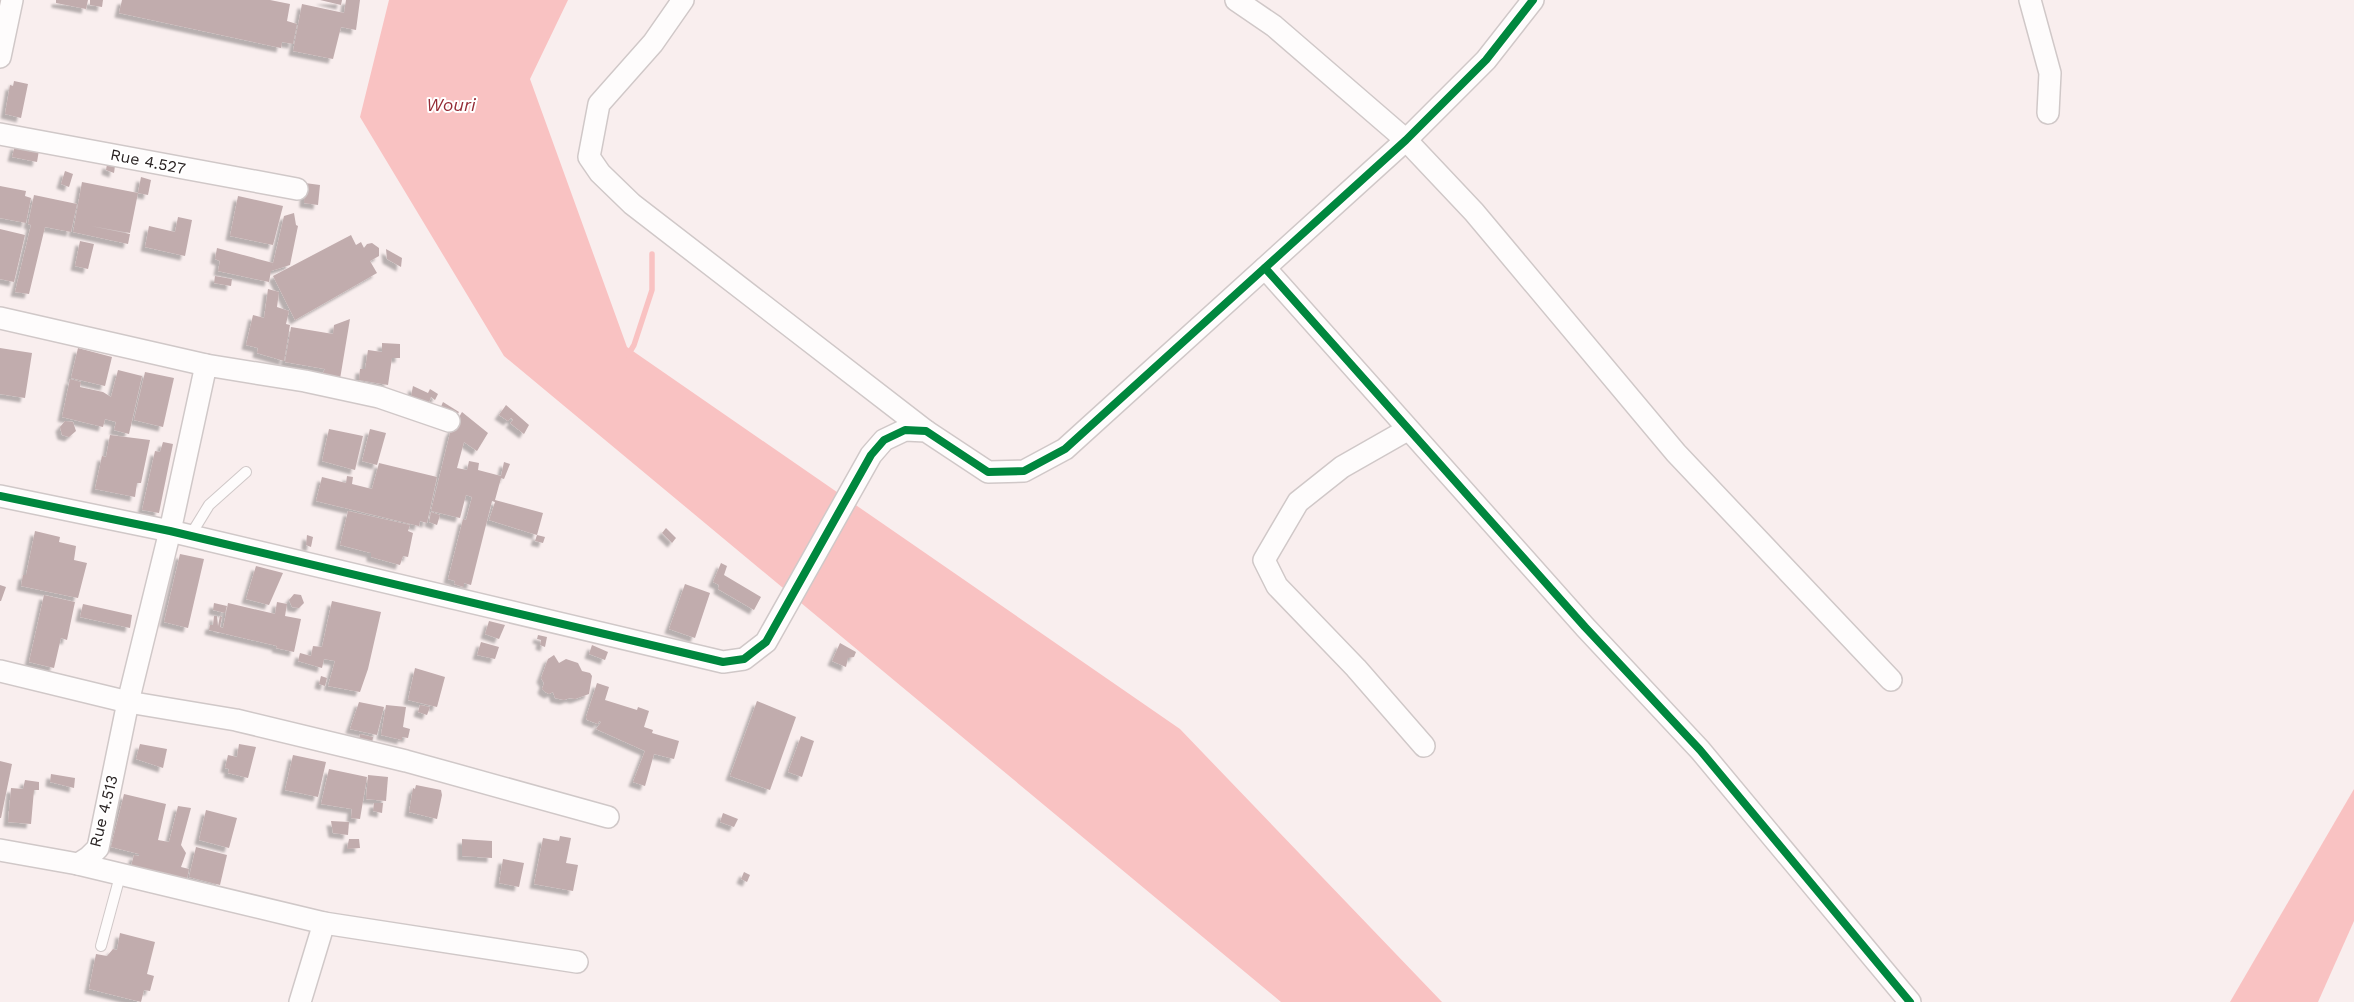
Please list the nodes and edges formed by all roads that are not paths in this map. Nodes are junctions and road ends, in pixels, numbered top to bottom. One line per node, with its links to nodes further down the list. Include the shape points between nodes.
1 (12, 0): 6 (street)
2 (683, 0): 15 (street, via 653,43 599,104 588,157 632,204)
3 (1236, 0): 9 (street, via 1274,26)
4 (1533, 0): 9 (street, via 1486,60)
5 (2030, 0): 7 (street, via 2050,73)
6 (0, 57)
7 (2048, 113)
8 (0, 134): 10 (street, Rue 4.527)
9 (1406, 140): 11 (street); 21 (street, via 1474,212 1676,453)
10 (297, 189)
11 (1265, 268): 15 (street, via 1065,450 1024,471 988,472); 16 (street)
12 (0, 318): 13 (street)
13 (206, 365): 14 (street, via 379,397); 19 (street, Rue 4.513)
14 (449, 421)
15 (926, 430): 19 (street, via 905,430 884,440 871,455 766,642 744,659 723,662)
16 (1407, 430): 23 (street, via 1342,467 1298,502 1264,560 1277,586 1356,668); 32 (street, via 1700,750)
17 (246, 472): 19 (lane)
18 (0, 496): 19 (street)
19 (180, 533): 22 (street, Rue 4.513)
20 (0, 672): 22 (street)
21 (1891, 680)
22 (128, 702): 24 (street, via 236,720 406,761); 26 (street, Rue 4.513, via 98,848)
23 (1424, 746)
24 (608, 817)
25 (0, 850): 26 (street, Rue 4.513)
26 (78, 864): 27 (street)
27 (120, 876): 28 (street); 29 (lane)
28 (324, 923): 30 (street); 31 (street)
29 (101, 946)
30 (577, 962)
31 (300, 1002)
32 (1910, 1002)

